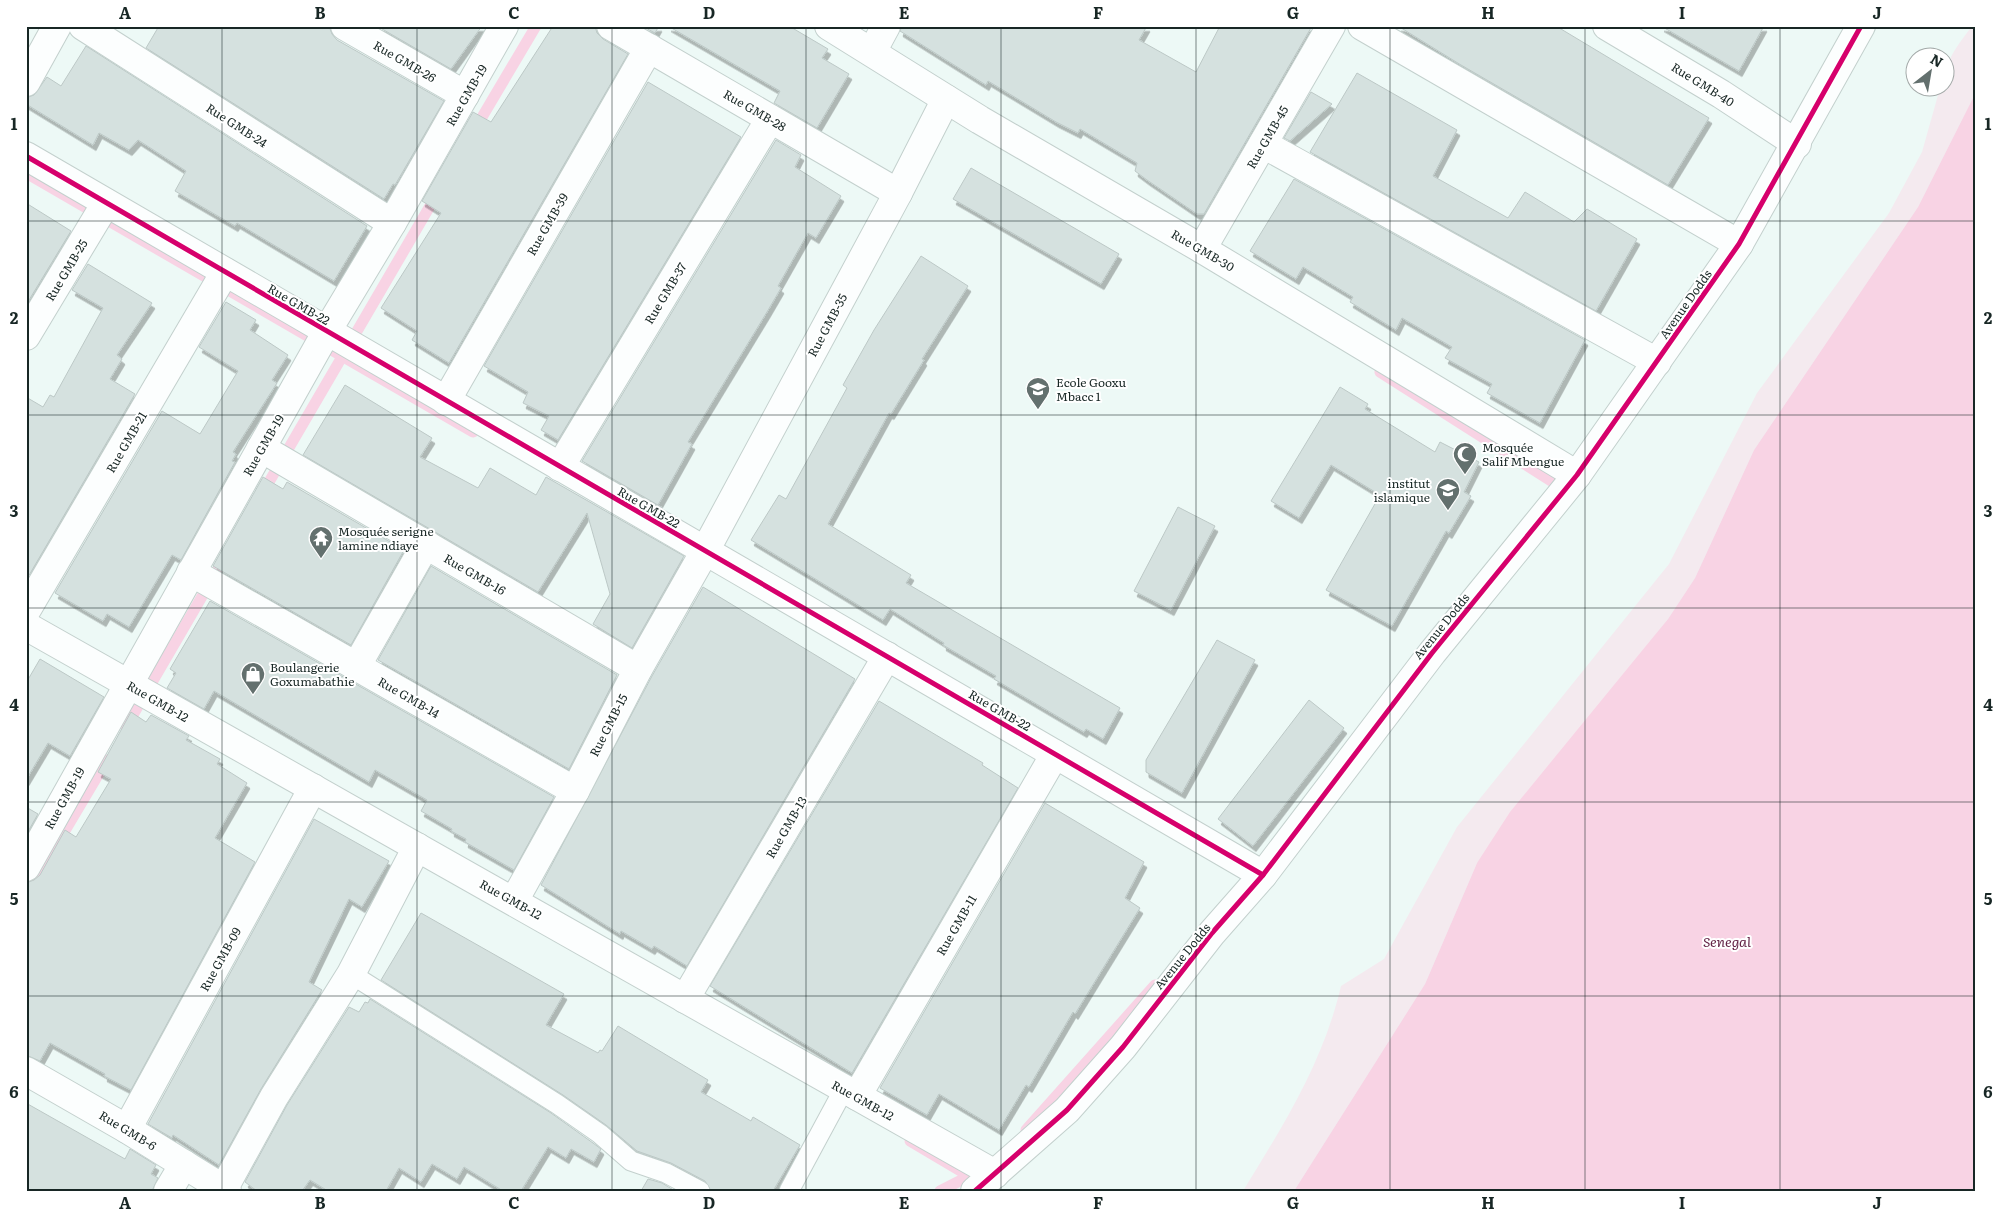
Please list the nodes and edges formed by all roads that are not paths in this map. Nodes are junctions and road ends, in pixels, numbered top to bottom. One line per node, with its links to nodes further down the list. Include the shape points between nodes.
1 (56, 26): 14 (street)
2 (83, 26): 23 (street, Rue GMB-24)
3 (345, 26): 15 (street, Rue GMB-26)
4 (504, 26): 15 (street, Rue GMB-19)
5 (611, 26): 12 (street, Rue GMB-28)
6 (829, 26): 13 (street, Rue GMB-30)
7 (886, 26): 13 (street)
8 (1331, 26): 18 (street, Rue GMB-45)
9 (1362, 26): 24 (street)
10 (1607, 26): 19 (street, Rue GMB-40, via 1722,94)
11 (1861, 26): 19 (street, Avenue Dodds)
12 (649, 48): 17 (street, Rue GMB-28); 30 (street, Rue GMB-39)
13 (872, 52): 16 (street, Rue GMB-30)
14 (26, 82)
15 (465, 95): 23 (street, Rue GMB-19)
16 (946, 99): 21 (street, Rue GMB-35); 25 (street, Rue GMB-30)
17 (770, 119): 21 (street, Rue GMB-28); 32 (street, Rue GMB-37)
18 (1263, 144): 25 (street, Rue GMB-45); 29 (street)
19 (1797, 144): 24 (street, Avenue Dodds)
20 (26, 156): 22 (street, Rue GMB-22)
21 (898, 193): 35 (street, Rue GMB-35)
22 (106, 203): 26 (street, Rue GMB-22); 28 (street, Rue GMB-25)
23 (392, 223): 27 (street, Rue GMB-19)
24 (1739, 244): 29 (street, Avenue Dodds)
25 (1202, 249): 33 (street, Rue GMB-30)
26 (225, 272): 27 (street, Rue GMB-22); 37 (street, Rue GMB-21)
27 (327, 331): 30 (street, Rue GMB-22); 31 (street, Rue GMB-19)
28 (26, 336)
29 (1657, 362): 33 (street, Avenue Dodds)
30 (446, 401): 32 (street, Rue GMB-22)
31 (261, 448): 34 (street, Rue GMB-16); 36 (street, Rue GMB-19)
32 (560, 467): 35 (street, Rue GMB-22)
33 (1577, 475): 48 (street, Avenue Dodds, via 1432,653)
34 (426, 544): 40 (street); 41 (street, Rue GMB-16)
35 (705, 551): 39 (street, Rue GMB-22); 41 (street, Rue GMB-15)
36 (191, 572): 40 (street, Rue GMB-14); 42 (street, Rue GMB-19)
37 (26, 611)
38 (26, 626): 42 (street, Rue GMB-12)
39 (887, 656): 43 (street, Rue GMB-22); 51 (street, Rue GMB-13)
40 (356, 666): 45 (street, Rue GMB-14)
41 (638, 669): 45 (street, Rue GMB-15)
42 (128, 684): 44 (street, Rue GMB-12); 47 (street, Rue GMB-19)
43 (1055, 754): 48 (street, Rue GMB-22); 53 (street, Rue GMB-11)
44 (313, 788): 46 (street, Rue GMB-12); 54 (street, Rue GMB-09)
45 (575, 791): 49 (street, Rue GMB-15)
46 (417, 847): 49 (street, Rue GMB-12); 50 (street)
47 (26, 867)
48 (1262, 875): 56 (street, Avenue Dodds, via 1123,1047 1067,1110)
49 (514, 901): 51 (street, Rue GMB-12)
50 (350, 974): 57 (street, via 274,1097); 59 (lane, via 557,1104 631,1161 666,1173)
51 (685, 999): 53 (street, Rue GMB-12)
52 (26, 1071): 54 (street, Rue GMB-6)
53 (851, 1093): 56 (street, Rue GMB-12); 60 (lane)
54 (127, 1129): 55 (street, Rue GMB-6)
55 (184, 1164): 57 (street, Rue GMB-6); 58 (street)
56 (985, 1182)
57 (226, 1190)
58 (168, 1191)
59 (700, 1191)
60 (789, 1191)

